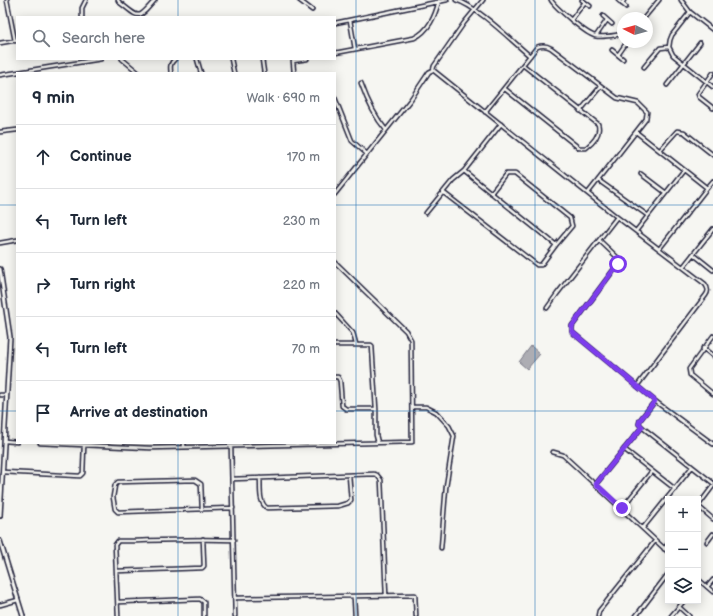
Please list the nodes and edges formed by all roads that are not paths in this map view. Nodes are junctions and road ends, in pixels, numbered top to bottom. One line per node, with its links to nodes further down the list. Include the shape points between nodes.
1 (7, 0): 36 (street)
2 (86, 0): 25 (street)
3 (118, 0): 4 (street, via 140,16)
4 (155, 0)
5 (299, 0): 21 (street)
6 (447, 0): 15 (street)
7 (456, 0): 22 (street)
8 (483, 0): 22 (street)
9 (551, 0): 28 (street)
10 (582, 0): 17 (street)
11 (618, 0): 18 (street)
12 (624, 0): 18 (street)
13 (653, 0): 16 (street)
14 (681, 0): 24 (street)
15 (438, 1): 27 (street); 41 (street, via 435,16 420,35)
16 (658, 1): 23 (street)
17 (585, 2): 19 (street); 28 (street)
18 (622, 4): 20 (street)
19 (590, 6)
20 (626, 7)
21 (312, 10)
22 (476, 10): 45 (street); 57 (street, via 464,23)
23 (649, 12)
24 (690, 12): 33 (street); 39 (street, via 672,35)
25 (82, 16)
26 (603, 16): 29 (street)
27 (350, 20): 30 (street); 41 (street)
28 (571, 20): 35 (street)
29 (607, 20): 31 (street); 35 (street)
30 (336, 23)
31 (612, 24)
32 (713, 25): 33 (street)
33 (712, 29)
34 (617, 34): 35 (street)
35 (595, 36)
36 (16, 40): 37 (street)
37 (0, 43)
38 (700, 43): 54 (street)
39 (669, 47): 54 (street, via 673,55); 56 (street, via 660,48)
40 (623, 48): 44 (street)
41 (355, 49): 43 (street)
42 (612, 50): 44 (street)
43 (336, 53)
44 (618, 55): 46 (street)
45 (530, 56): 55 (street); 71 (street, via 537,47 547,46)
46 (623, 59)
47 (90, 60): 59 (street)
48 (123, 60): 60 (street)
49 (174, 60): 61 (street, via 170,66)
50 (197, 60): 62 (street)
51 (231, 60): 63 (street)
52 (262, 60): 64 (street)
53 (293, 60): 65 (street)
54 (684, 64): 68 (street); 70 (street)
55 (523, 65): 73 (street); 76 (street)
56 (644, 67)
57 (433, 70): 77 (street); 80 (street)
58 (16, 72): 67 (street)
59 (18, 72)
60 (138, 72)
61 (171, 72)
62 (201, 72)
63 (234, 72)
64 (264, 72)
65 (294, 72)
66 (713, 73): 68 (street)
67 (0, 75)
68 (706, 82): 72 (street); 75 (street, via 698,95)
69 (361, 83): 80 (street, via 369,106)
70 (667, 85)
71 (601, 86): 76 (street); 82 (street, via 617,98 635,102 646,110 646,119)
72 (713, 87)
73 (505, 89): 76 (street, via 583,149 597,138 600,129 598,124); 77 (street)
74 (336, 101): 84 (street, via 352,141)
75 (713, 108)
76 (580, 111)
77 (485, 112): 78 (street)
78 (501, 124): 87 (street); 95 (street)
79 (16, 130): 81 (street)
80 (386, 130): 84 (street)
81 (0, 132)
82 (636, 132): 83 (street); 89 (street)
83 (660, 150): 85 (street, via 677,131 680,131); 86 (street)
84 (367, 154): 92 (street)
85 (713, 155)
86 (684, 170): 91 (street); 96 (street)
87 (464, 171): 93 (street, via 453,180); 94 (street)
88 (641, 174): 96 (street)
89 (598, 180): 95 (street); 98 (street)
90 (713, 181): 91 (street)
91 (707, 188): 106 (street)
92 (336, 193)
93 (444, 193): 97 (street); 105 (street, via 535,264 540,265)
94 (490, 193): 105 (street); 105 (street, via 506,174 515,174 570,218 571,229)
95 (588, 193): 99 (street)
96 (666, 193): 98 (street)
97 (426, 213)
98 (647, 215): 101 (street)
99 (617, 217): 101 (street); 103 (street)
100 (713, 230): 107 (street)
101 (636, 231): 106 (street)
102 (16, 240): 104 (street)
103 (599, 240): 112 (street); 120 (street, via 618,258 618,264 572,326 572,332)
104 (0, 243)
105 (556, 245)
106 (660, 248): 109 (street)
107 (693, 254): 109 (street); 111 (street)
108 (336, 263): 125 (street, via 410,337)
109 (683, 267): 120 (street, via 705,284 708,292)
110 (0, 269): 123 (street, via 10,332)
111 (713, 270)
112 (547, 308)
113 (336, 314): 115 (street, via 353,333)
114 (713, 336): 117 (street)
115 (356, 344): 116 (street); 126 (street, via 372,346)
116 (336, 345)
117 (703, 348): 118 (street); 122 (street, via 689,368 689,372)
118 (713, 356)
119 (336, 378): 126 (street, via 340,381 344,408)
120 (637, 386): 124 (street)
121 (0, 394): 123 (street)
122 (713, 394)
123 (6, 395): 128 (street)
124 (655, 401): 127 (street, via 640,420 639,424); 134 (street)
125 (412, 407): 130 (street, via 412,442); 164 (street, via 426,407 436,412 454,436 446,487)
126 (376, 409): 130 (street)
127 (642, 427): 139 (street); 141 (street)
128 (5, 441): 129 (street); 143 (street)
129 (16, 442)
130 (378, 443): 133 (street)
131 (55, 444): 136 (street)
132 (311, 444): 138 (street)
133 (336, 444)
134 (713, 444)
135 (113, 445): 136 (street); 137 (street)
136 (84, 446): 143 (street, via 83,473 80,476)
137 (184, 447): 138 (street)
138 (231, 447): 146 (street)
139 (624, 449): 142 (street); 147 (street)
140 (553, 452): 147 (street, via 563,456)
141 (692, 467): 148 (street); 149 (street)
142 (652, 471): 149 (street); 152 (street)
143 (3, 472): 155 (street)
144 (349, 475): 145 (street); 145 (street, via 351,500 338,506 267,508 262,502); 172 (street, via 374,474 381,480)
145 (260, 478): 146 (street)
146 (232, 479): 151 (street)
147 (596, 484): 152 (street)
148 (713, 485): 150 (street)
149 (675, 489): 157 (street)
150 (701, 502)
151 (233, 508): 153 (street); 160 (street)
152 (622, 508): 157 (street)
153 (202, 509): 153 (street, via 118,512 115,509 115,485 118,482 195,480 201,484)
154 (701, 509): 156 (street)
155 (0, 516)
156 (713, 519)
157 (643, 528): 162 (street)
158 (713, 534): 163 (street)
159 (203, 539): 160 (street); 166 (street, via 202,568); 166 (street, via 118,541)
160 (234, 540): 174 (street)
161 (0, 541): 175 (street)
162 (655, 541): 165 (street); 186 (street, via 599,611)
163 (707, 542)
164 (441, 548)
165 (664, 549)
166 (117, 572): 176 (street)
167 (665, 578): 187 (street)
168 (713, 580): 170 (street)
169 (701, 582): 170 (street)
170 (707, 587): 171 (street)
171 (713, 592)
172 (386, 595): 173 (street); 185 (street, via 415,595)
173 (354, 596): 174 (street); 184 (street)
174 (236, 598): 183 (street)
175 (18, 600): 178 (street); 180 (street)
176 (118, 602): 181 (street); 182 (street, via 200,599 204,602)
177 (682, 604): 179 (street)
178 (0, 605)
179 (679, 607): 188 (street); 189 (street)
180 (23, 616)
181 (118, 616)
182 (204, 616)
183 (235, 616)
184 (355, 616)
185 (416, 616)
186 (598, 616)
187 (636, 616)
188 (672, 616)
189 (689, 616)

